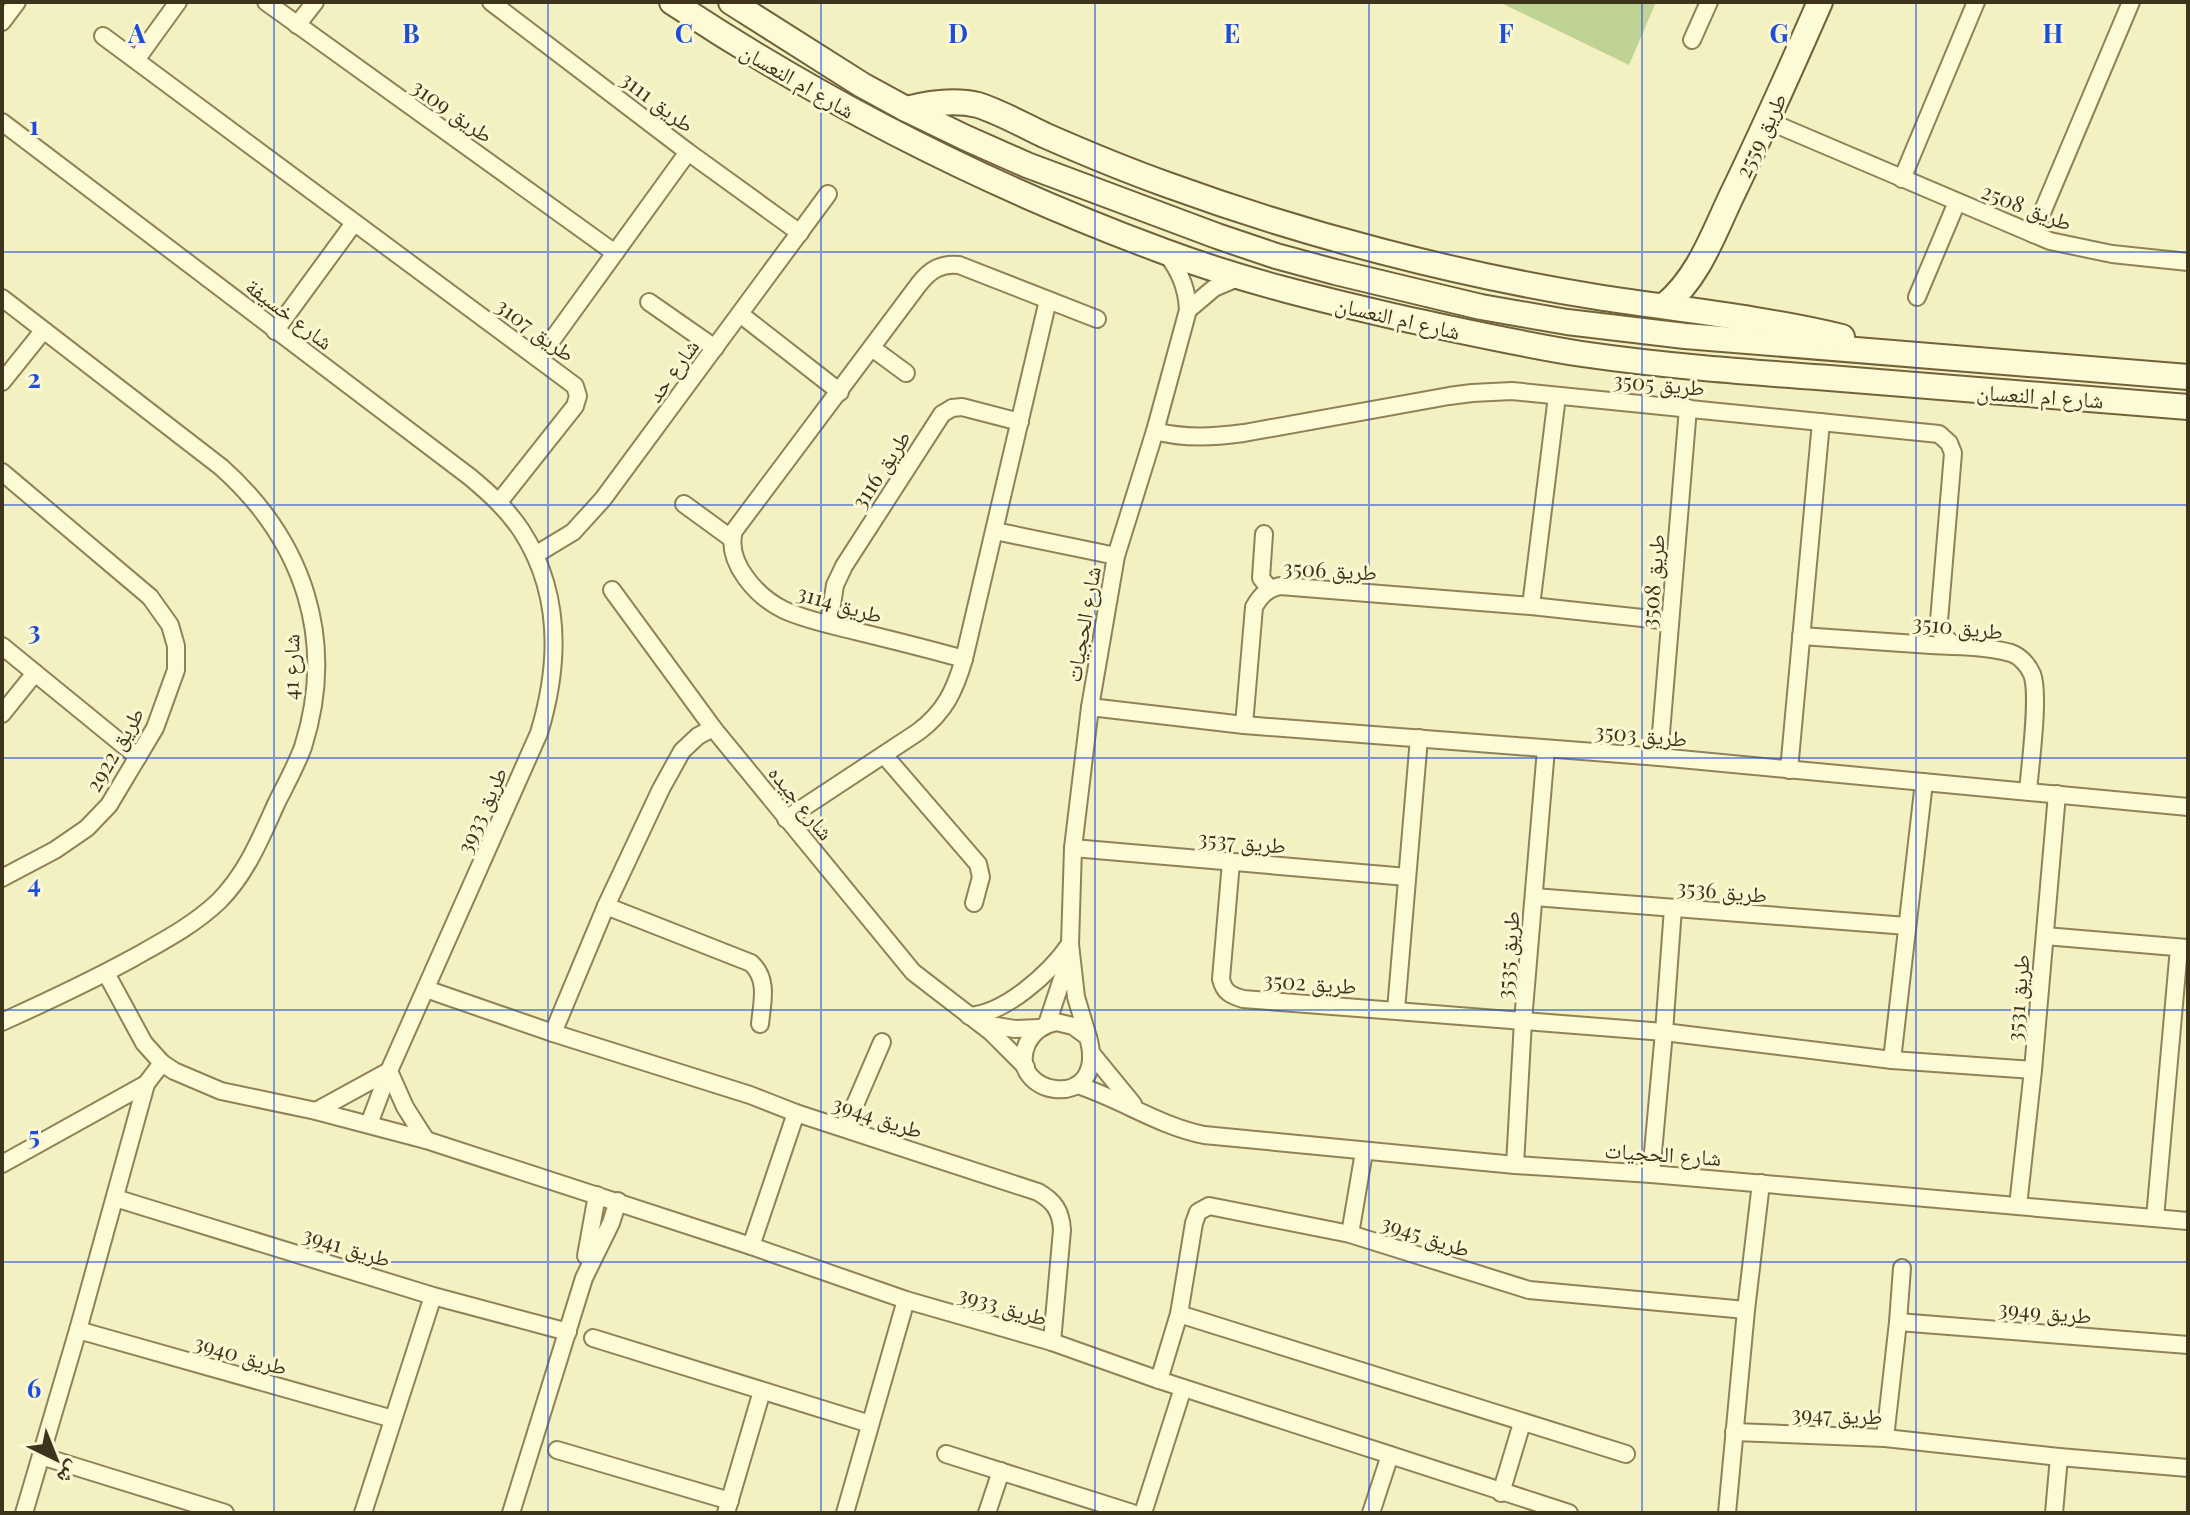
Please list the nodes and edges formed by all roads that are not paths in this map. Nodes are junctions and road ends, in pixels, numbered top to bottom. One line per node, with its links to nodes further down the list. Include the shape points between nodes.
1 (17, 2): 13 (street)
2 (178, 2): 18 (street)
3 (266, 2): 14 (street, طريق 3109)
4 (315, 2): 14 (street)
5 (491, 2): 22 (street, طريق 3111)
6 (731, 2): 15 (main road, شارع ام النعسان)
7 (751, 2): 15 (main road)
8 (1709, 2): 17 (street)
9 (1820, 2): 20 (main road, طريق 2559)
10 (1976, 2): 23 (street)
11 (2131, 2): 28 (street)
12 (681, 4): 29 (main road, شارع ام النعسان, via 741,47 930,152)
13 (2, 22)
14 (297, 25): 30 (street, طريق 3109)
15 (773, 29): 19 (main road, شارع ام النعسان)
16 (103, 36): 18 (street, طريق 3107)
17 (1692, 40)
18 (136, 60): 26 (street, طريق 3107)
19 (906, 109): 38 (main road, via 941,102 977,105 1114,166 1316,233 1471,273); 47 (main road, شارع ام النعسان, via 1121,201 1335,272 1567,322)
20 (1768, 121): 23 (street, طريق 2508); 32 (main road, طريق 2559)
21 (2, 122): 44 (street, شارع خسيفة)
22 (688, 152): 27 (street, طريق 3111); 30 (street)
23 (1902, 179): 25 (street, طريق 2508)
24 (828, 194): 27 (street, شارع حد)
25 (1957, 202): 28 (street, طريق 2508); 34 (street)
26 (354, 223): 44 (street); 48 (street, طريق 3107)
27 (800, 233): 40 (street, شارع حد)
28 (2033, 234): 31 (street, طريق 2508, via 2070,247)
29 (1166, 252): 33 (main road, شارع ام النعسان); 39 (street, شارع الحجيات, via 1183,279)
30 (615, 253): 48 (street)
31 (2188, 262)
32 (1697, 267): 38 (main road, طريق 2559); 41 (main road, via 1705,297)
33 (1240, 277): 39 (street, via 1214,288); 54 (main road, شارع ام النعسان, via 1479,335 1581,353 1685,367)
34 (1917, 297)
35 (2, 298): 43 (street, شارع 41)
36 (1048, 300): 42 (street); 46 (street, via 959,265 937,267); 56 (street)
37 (649, 302): 45 (street)
38 (1665, 305): 41 (main road)
39 (1188, 310): 58 (street, شارع الحجيات)
40 (740, 314): 45 (street, شارع حد); 52 (street)
41 (1729, 314): 47 (main road)
42 (1097, 319)
43 (43, 331): 51 (street); 104 (street, شارع 41, via 221,467 262,508 304,585 316,651 316,684 302,749 250,862 203,914)
44 (275, 331): 60 (street, شارع خسيفة)
45 (715, 348): 65 (street, شارع حد, via 594,511 573,532)
46 (872, 348): 49 (street); 52 (street)
47 (1894, 353): 50 (main road, شارع ام النعسان)
48 (539, 358): 60 (street, طريق 3107, via 571,382 577,401)
49 (906, 373)
50 (2188, 377)
51 (2, 382)
52 (840, 392): 64 (street)
53 (1557, 396): 55 (street, طريق 3505); 58 (street, طريق 3505, via 1472,393 1210,437); 69 (street)
54 (2188, 407)
55 (1688, 408): 57 (street, طريق 3505); 70 (street, طريق 3508)
56 (1020, 422): 62 (street); 71 (street, طريق 3116, via 962,407 942,414 844,566)
57 (1821, 422): 72 (street); 74 (street, طريق 3505, via 1939,434 1949,443 1953,453 1939,621 1942,634)
58 (1155, 431): 66 (street, شارع الحجيات)
59 (2, 472): 84 (street, طريق 2922, via 150,597 170,625 176,670)
60 (499, 502): 65 (street, شارع خسيفة)
61 (684, 504): 64 (street)
62 (995, 531): 66 (street); 75 (street)
63 (1264, 534): 67 (street, via 1261,578)
64 (732, 539): 71 (street, طريق 3114, via 745,575 762,595 783,609)
65 (535, 555): 105 (street, طريق 3933, via 553,625 549,698 539,733)
66 (1116, 556): 77 (street, شارع الحجيات)
67 (1269, 588): 69 (street, طريق 3506); 79 (street, طريق 3506, via 1254,607)
68 (612, 590): 80 (street, شارع جيده)
69 (1531, 606): 70 (street, طريق 3506)
70 (1670, 621): 85 (street, طريق 3508)
71 (829, 624): 75 (street, طريق 3114)
72 (1801, 636): 74 (street, طريق 3510); 86 (street)
73 (2, 646): 76 (street)
74 (1954, 646): 88 (street, طريق 3510, via 2013,654 2034,677)
75 (964, 659): 83 (street, via 941,712)
76 (35, 673): 78 (street); 84 (street)
77 (1090, 707): 79 (street, طريق 3503); 92 (street, شارع الحجيات)
78 (2, 714)
79 (1244, 725): 81 (street, طريق 3503)
80 (713, 728): 91 (street, شارع جيده); 98 (street, via 689,743 675,762)
81 (1419, 738): 82 (street, طريق 3503); 94 (street)
82 (1546, 749): 85 (street, طريق 3503); 96 (street, طريق 3535)
83 (884, 755): 91 (street); 97 (street, via 978,864 981,877)
84 (138, 757): 95 (street, طريق 2922, via 109,805 87,828)
85 (1659, 757): 86 (street, طريق 3503)
86 (1789, 770): 87 (street, طريق 3503)
87 (1924, 782): 88 (street, طريق 3503); 100 (street)
88 (2028, 791): 89 (street, طريق 3503)
89 (2057, 794): 90 (street, طريق 3503); 101 (street, طريق 3531)
90 (2188, 807)
91 (786, 819): 107 (street, شارع جيده, via 913,972)
92 (1073, 848): 93 (street, طريق 3537); 103 (street, شارع الحجيات)
93 (1231, 862): 94 (street, طريق 3537); 106 (street, طريق 3502, via 1223,989 1243,999)
94 (1407, 877): 106 (street)
95 (2, 878)
96 (1534, 897): 99 (street, طريق 3536); 108 (street, طريق 3535)
97 (974, 903)
98 (606, 906): 110 (street, via 751,963 764,985); 113 (street)
99 (1673, 908): 100 (street, طريق 3536); 112 (street)
100 (1907, 926): 117 (street)
101 (2045, 936): 102 (street); 120 (street, طريق 3531)
102 (2183, 948): 139 (street)
103 (1070, 950): 107 (street, via 1029,987); 111 (street); 114 (street)
104 (106, 973): 109 (street, شارع 41); 118 (street, طريق 3933, via 144,1043)
105 (426, 989): 113 (street, طريق 3944); 121 (street, طريق 3933)
106 (1396, 1010): 108 (street, طريق 3502)
107 (974, 1019): 111 (street, شارع جيده, via 1015,1029); 119 (street, شارع جيده)
108 (1523, 1021): 112 (street); 132 (street, طريق 3535)
109 (2, 1022)
110 (760, 1024)
111 (1043, 1026): 114 (street, via 1065,1023); 119 (street, via 1025,1050)
112 (1664, 1032): 117 (street); 133 (street)
113 (553, 1033): 126 (street, طريق 3944)
114 (1088, 1037): 116 (street)
115 (882, 1042): 128 (street)
116 (1092, 1054): 123 (street, via 1089,1071); 125 (street, شارع الحجيات)
117 (1892, 1060): 120 (street)
118 (162, 1063): 122 (street); 124 (street, طريق 3933, via 221,1091)
119 (1026, 1067): 123 (street, via 1036,1082 1051,1090)
120 (2033, 1070): 138 (street, طريق 3531)
121 (389, 1071): 124 (street); 127 (street, طريق 3933); 129 (street)
122 (146, 1084): 131 (street); 136 (street)
123 (1077, 1085): 125 (street, شارع الحجيات)
124 (316, 1111): 127 (street, طريق 3933)
125 (1139, 1111): 130 (street, شارع الحجيات, via 1204,1135)
126 (796, 1113): 128 (street, طريق 3944); 142 (street)
127 (369, 1124): 129 (street, طريق 3933)
128 (845, 1128): 153 (street, طريق 3944, via 1049,1198 1057,1207 1062,1230)
129 (426, 1140): 135 (street, طريق 3933)
130 (1364, 1152): 132 (street, شارع الحجيات); 141 (street)
131 (2, 1164)
132 (1515, 1165): 133 (street, شارع الحجيات)
133 (1651, 1174): 134 (street, شارع الحجيات)
134 (1761, 1183): 138 (street, شارع الحجيات); 147 (street)
135 (597, 1195): 137 (street, طريق 3933); 144 (street)
136 (115, 1198): 145 (street, طريق 3941); 150 (street)
137 (618, 1201): 142 (street, طريق 3933); 144 (street)
138 (2018, 1206): 139 (street, شارع الحجيات)
139 (2155, 1218): 140 (street, شارع الحجيات)
140 (2188, 1221)
141 (1350, 1234): 147 (street, طريق 3945, via 1529,1290); 148 (street, طريق 3945, via 1209,1206 1198,1212 1194,1223)
142 (751, 1246): 146 (street, طريق 3933)
143 (1902, 1268): 149 (street)
144 (584, 1278): 151 (street)
145 (433, 1296): 151 (street, طريق 3941); 158 (street)
146 (906, 1300): 153 (street, طريق 3933); 160 (street)
147 (1746, 1310): 161 (street)
148 (1179, 1314): 155 (street, طريق 3945); 159 (street)
149 (1898, 1322): 154 (street, طريق 3949); 162 (street)
150 (78, 1330): 158 (street, طريق 3940); 167 (street)
151 (568, 1332): 176 (street)
152 (593, 1338): 157 (street)
153 (1052, 1342): 155 (street, طريق 3933)
154 (2188, 1345)
155 (1159, 1380): 156 (street, طريق 3933)
156 (1183, 1388): 166 (street, طريق 3933); 180 (street)
157 (762, 1391): 160 (street); 172 (street)
158 (393, 1419): 175 (street)
159 (1522, 1423): 165 (street); 171 (street)
160 (870, 1424): 177 (street)
161 (1734, 1432): 162 (street, طريق 3947); 183 (street)
162 (1885, 1438): 168 (street, طريق 3947)
163 (557, 1450): 172 (street)
164 (946, 1454): 170 (street)
165 (1626, 1454)
166 (1390, 1455): 171 (street, طريق 3933); 181 (street)
167 (41, 1456): 173 (street); 174 (street)
168 (2059, 1457): 169 (street, طريق 3947); 184 (street)
169 (2188, 1468)
170 (1001, 1471): 178 (street); 179 (street)
171 (1501, 1493): 182 (street, طريق 3933)
172 (728, 1507)
173 (24, 1513)
174 (225, 1513)
175 (363, 1513)
176 (511, 1513)
177 (845, 1513)
178 (987, 1513)
179 (1132, 1513)
180 (1143, 1513)
181 (1371, 1513)
182 (1569, 1513)
183 (1727, 1513)
184 (2054, 1513)

